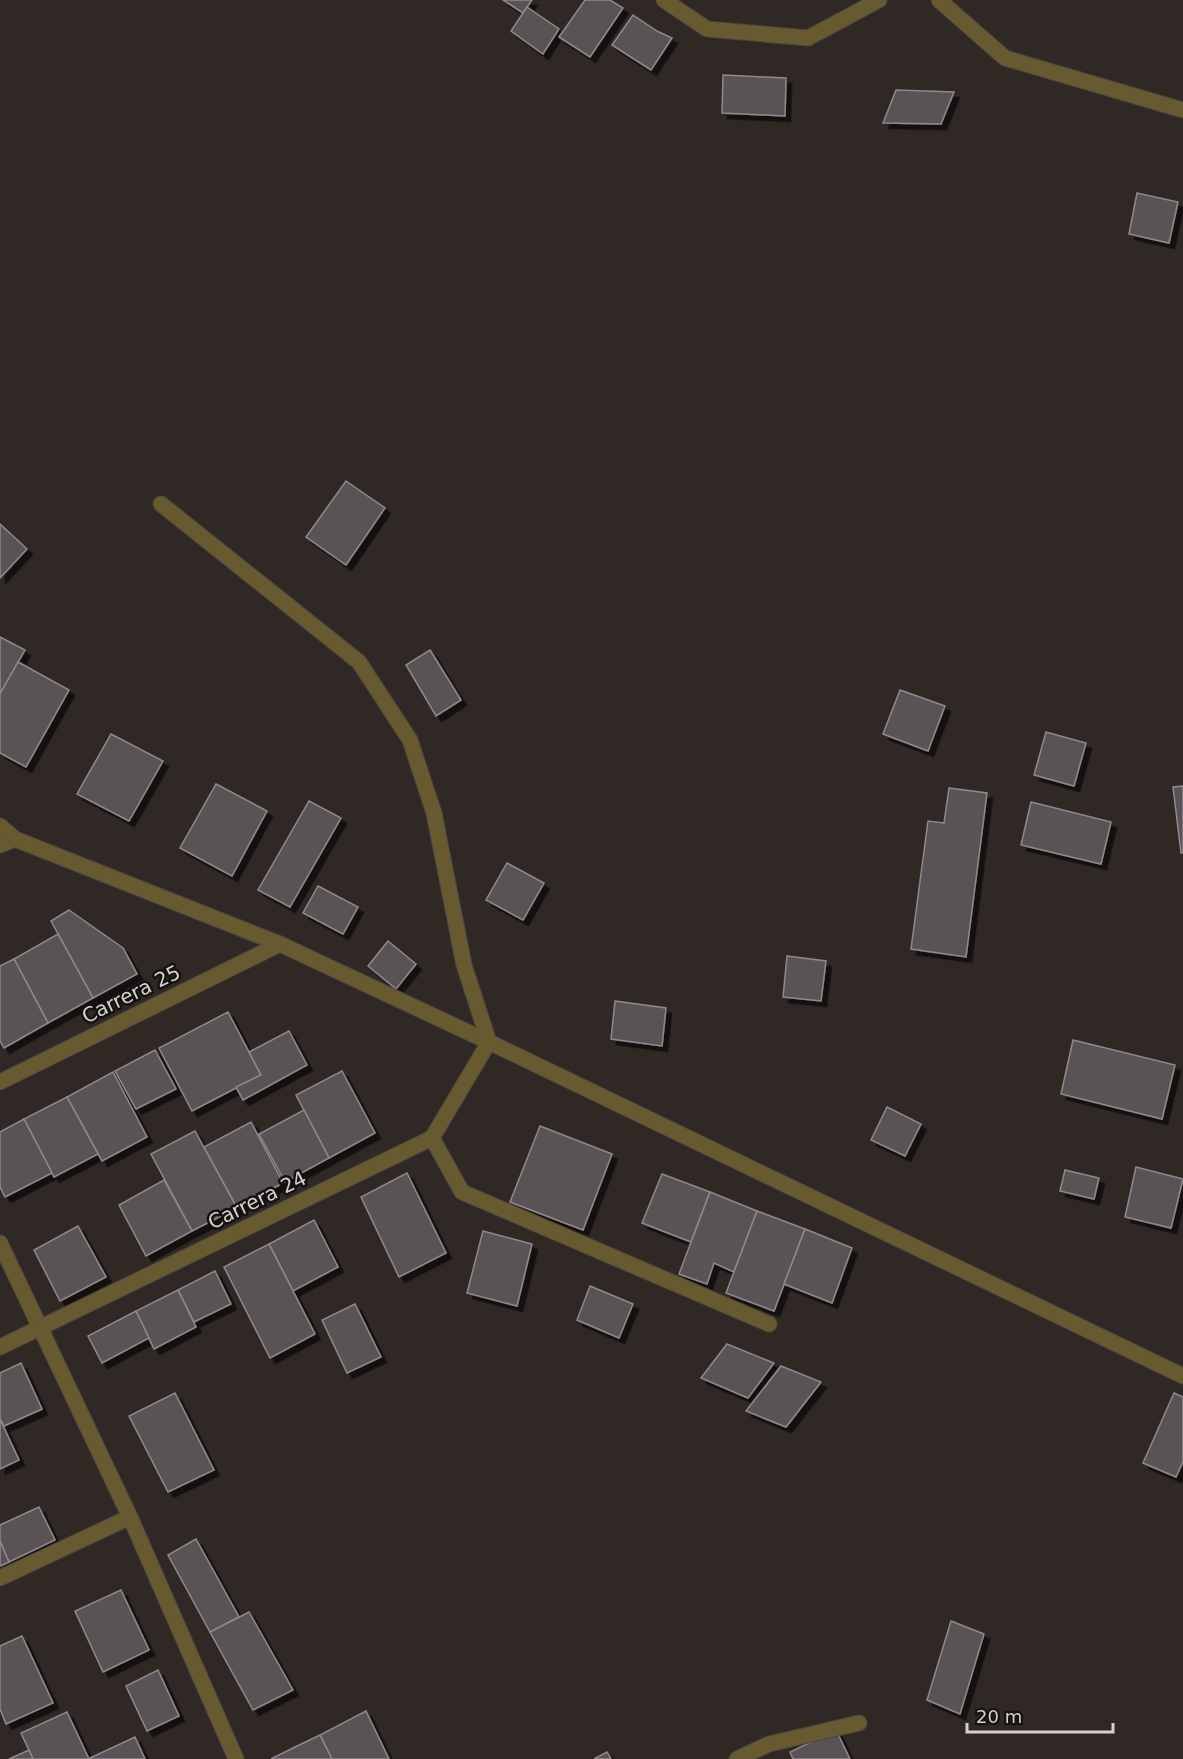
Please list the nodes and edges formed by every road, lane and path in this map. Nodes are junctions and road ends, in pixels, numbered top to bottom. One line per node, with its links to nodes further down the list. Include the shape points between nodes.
1 (664, 0): 2 (street, via 707,29 808,38)
2 (879, 0)
3 (939, 0): 4 (street, via 1005,58)
4 (1183, 110)
5 (161, 504): 10 (street, via 359,662 410,740 434,813 464,965)
6 (0, 826): 7 (street)
7 (15, 839): 8 (street); 9 (street)
8 (0, 845)
9 (280, 944): 10 (street); 11 (street, Carrera 25)
10 (489, 1042): 12 (street); 17 (street)
11 (0, 1082)
12 (432, 1138): 14 (street, via 462,1192); 15 (street, Carrera 24)
13 (0, 1243): 15 (street)
14 (769, 1324)
15 (41, 1329): 16 (street, Carrera 24); 18 (street)
16 (0, 1347)
17 (1183, 1376)
18 (129, 1517): 19 (street); 21 (street)
19 (0, 1578)
20 (859, 1723): 22 (street, via 769,1744)
21 (236, 1759)
22 (736, 1759)

